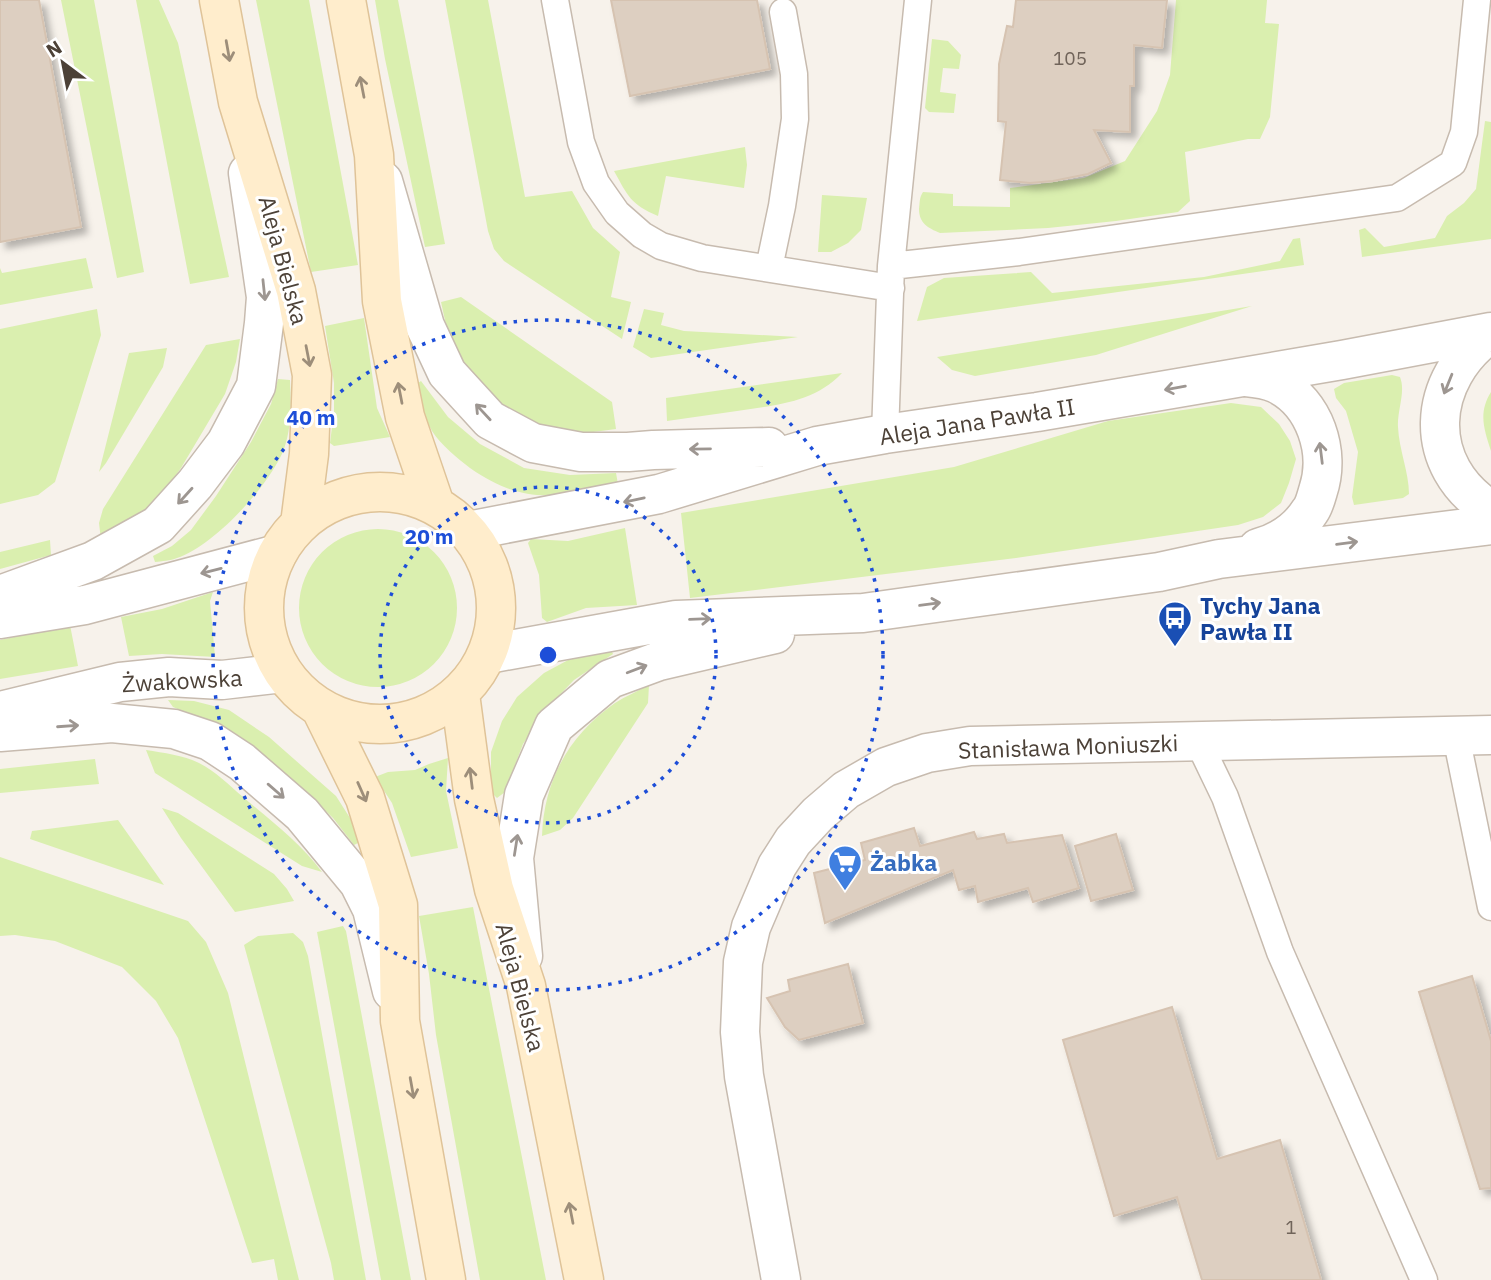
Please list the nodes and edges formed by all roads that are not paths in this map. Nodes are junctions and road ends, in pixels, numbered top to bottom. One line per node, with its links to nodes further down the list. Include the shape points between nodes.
1 (219, 0): 7 (main road, Aleja Bielska, one-way to 7)
2 (346, 0): 8 (main road, one-way to 2)
3 (555, 0): 9 (lane, via 581,142 596,183 617,213 661,246 702,258)
4 (918, 0): 10 (lane)
5 (1477, 0): 10 (lane, via 1464,132 1453,163 1397,198 1019,252)
6 (783, 12): 9 (lane, via 794,74 795,119)
7 (237, 102): 19 (main road, Aleja Bielska, one-way to 19, via 296,291 312,375 309,454); 21 (street, one-way to 21, via 266,297 256,386 226,443 158,525 93,561)
8 (374, 155): 14 (street, one-way to 8, via 581,452 533,443 490,420 447,373 425,326); 15 (main road, one-way to 8, via 405,417 382,301)
9 (769, 268): 10 (lane)
10 (891, 277): 13 (lane)
11 (1491, 332): 12 (street, Aleja Jana Pawła II); 16 (street, one-way to 16, via 1453,373 1443,398 1440,424 1444,451 1456,477)
12 (1242, 376): 13 (street, Aleja Jana Pawła II, one-way to 13); 20 (street, one-way to 12, via 1266,546 1293,531 1312,510 1323,471 1317,430 1306,407 1279,385)
13 (885, 435): 14 (street, Aleja Jana Pawła II)
14 (817, 446): 18 (street, Aleja Jana Pawła II, one-way to 18, via 659,494)
15 (435, 505): 18 (main road); 19 (main road, via 401,493 365,493 330,503)
16 (1491, 510)
17 (1491, 525): 20 (street, one-way to 17)
18 (468, 531): 24 (main road, via 486,558 496,590 496,622)
19 (288, 539): 23 (street, one-way to 23, via 102,601); 25 (main road, via 267,584 264,615 270,645)
20 (1219, 559): 22 (street, one-way to 20, via 1159,572)
21 (0, 595)
22 (863, 613): 24 (street, one-way to 22, via 676,620); 33 (street, one-way to 22, via 514,858 524,795 554,726 610,679 659,660)
23 (0, 619)
24 (488, 654): 26 (main road)
25 (283, 673): 27 (main road, via 300,694); 28 (street, Żwakowska, via 222,680 169,677 120,682)
26 (460, 694): 27 (main road, via 429,714 393,724 356,722); 33 (main road, Aleja Bielska, one-way to 26, via 494,889 474,799)
27 (321, 709): 34 (main road, one-way to 34, via 365,798 398,905)
28 (0, 711)
29 (0, 732): 34 (street, one-way to 34, via 112,723 174,729 210,741 242,762 302,814 359,883 372,909)
30 (1474, 736): 31 (street, Stanisława Moniuszki); 32 (lane)
31 (1198, 741): 37 (street, Stanisława Moniuszki, via 970,746 927,753 886,767 846,790 793,841 751,927 743,962 740,1032); 38 (lane, via 1225,797 1280,952)
32 (1491, 907)
33 (526, 986): 36 (main road, Aleja Bielska, one-way to 33)
34 (400, 1021): 35 (main road, one-way to 35)
35 (446, 1280)
36 (584, 1280)
37 (781, 1280)
38 (1424, 1280)

